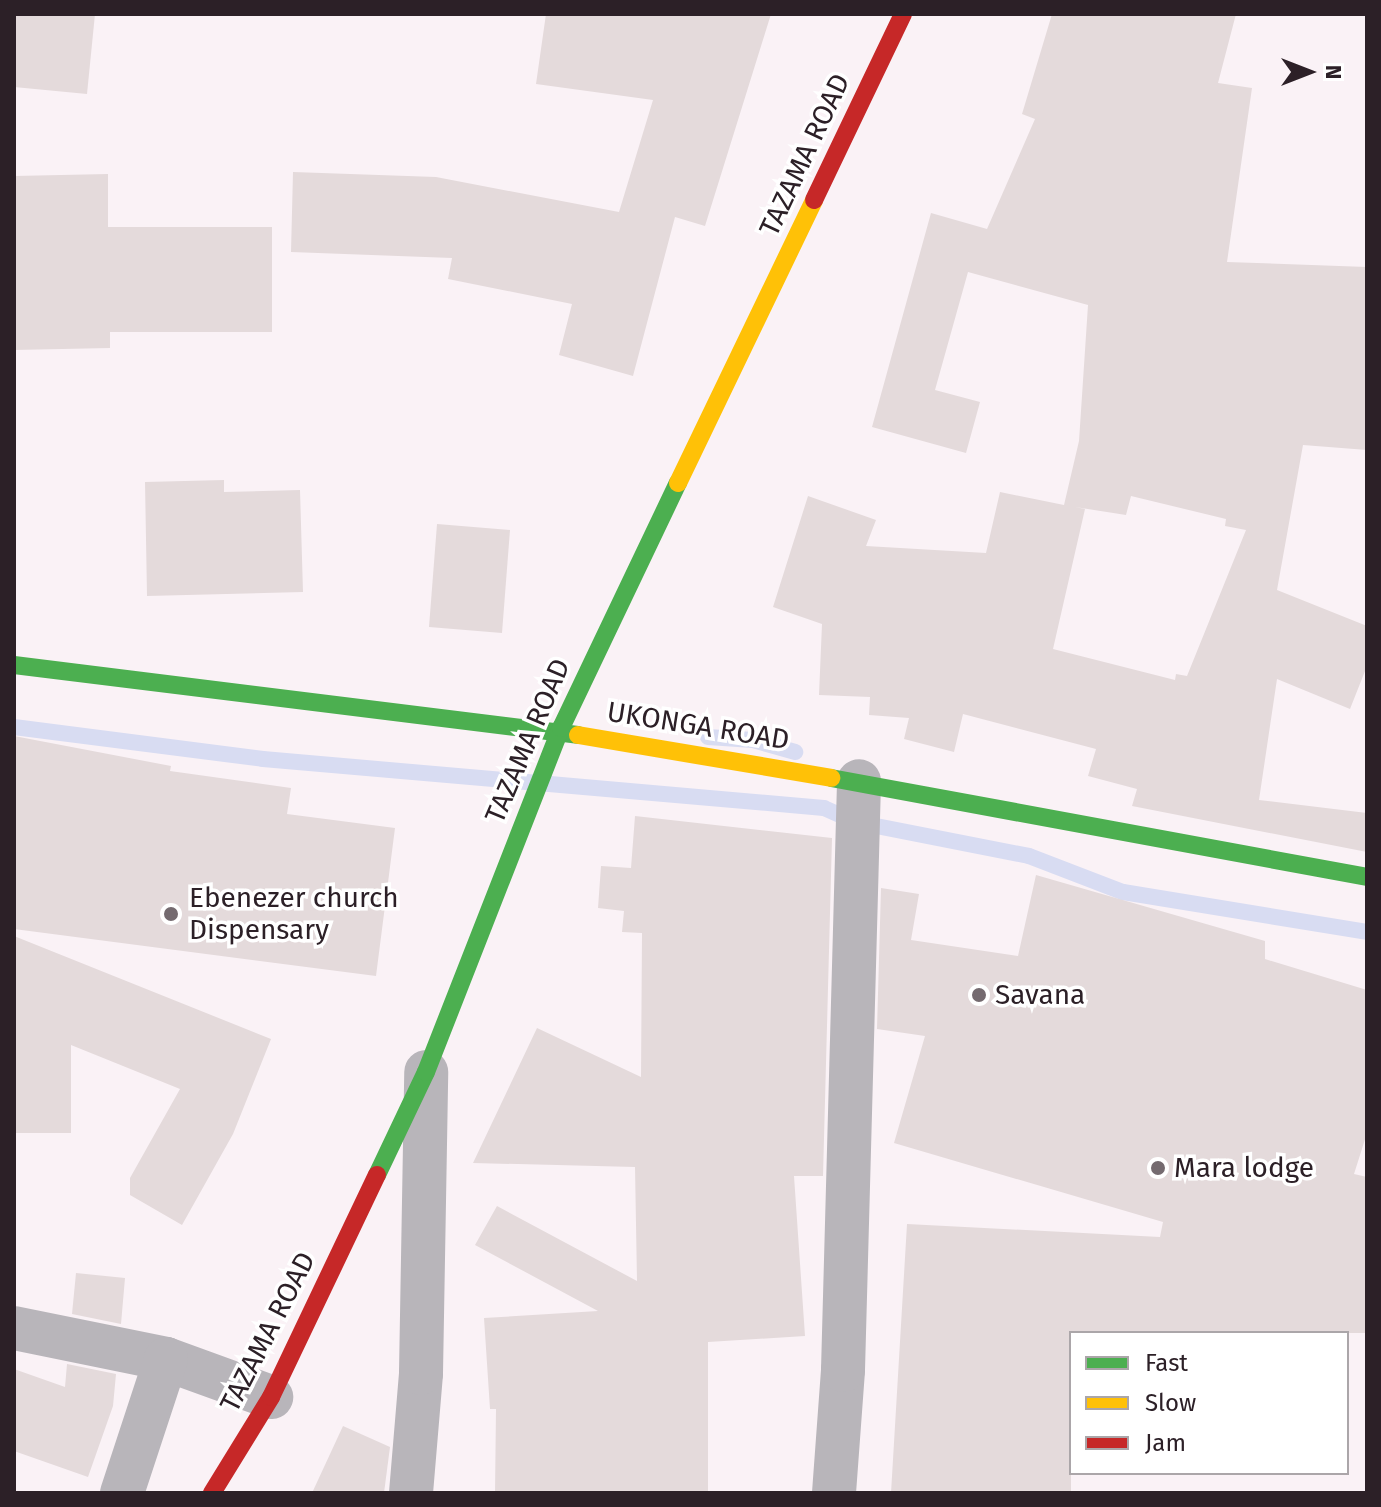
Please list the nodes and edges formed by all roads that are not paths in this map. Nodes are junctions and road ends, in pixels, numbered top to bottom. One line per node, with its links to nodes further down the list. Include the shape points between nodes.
1 (903, 14): 3 (street, TAZAMA ROAD)
2 (14, 665): 3 (street, UKONGA ROAD)
3 (560, 732): 4 (street, UKONGA ROAD); 6 (street, TAZAMA ROAD)
4 (859, 781): 5 (street, UKONGA ROAD); 13 (street, via 843,1370)
5 (1367, 877)
6 (426, 1072): 9 (street, TAZAMA ROAD); 12 (street, via 421,1373)
7 (14, 1328): 8 (street)
8 (166, 1359): 9 (street); 10 (street)
9 (271, 1397): 11 (street, TAZAMA ROAD)
10 (122, 1493)
11 (212, 1493)
12 (411, 1493)
13 (834, 1493)

